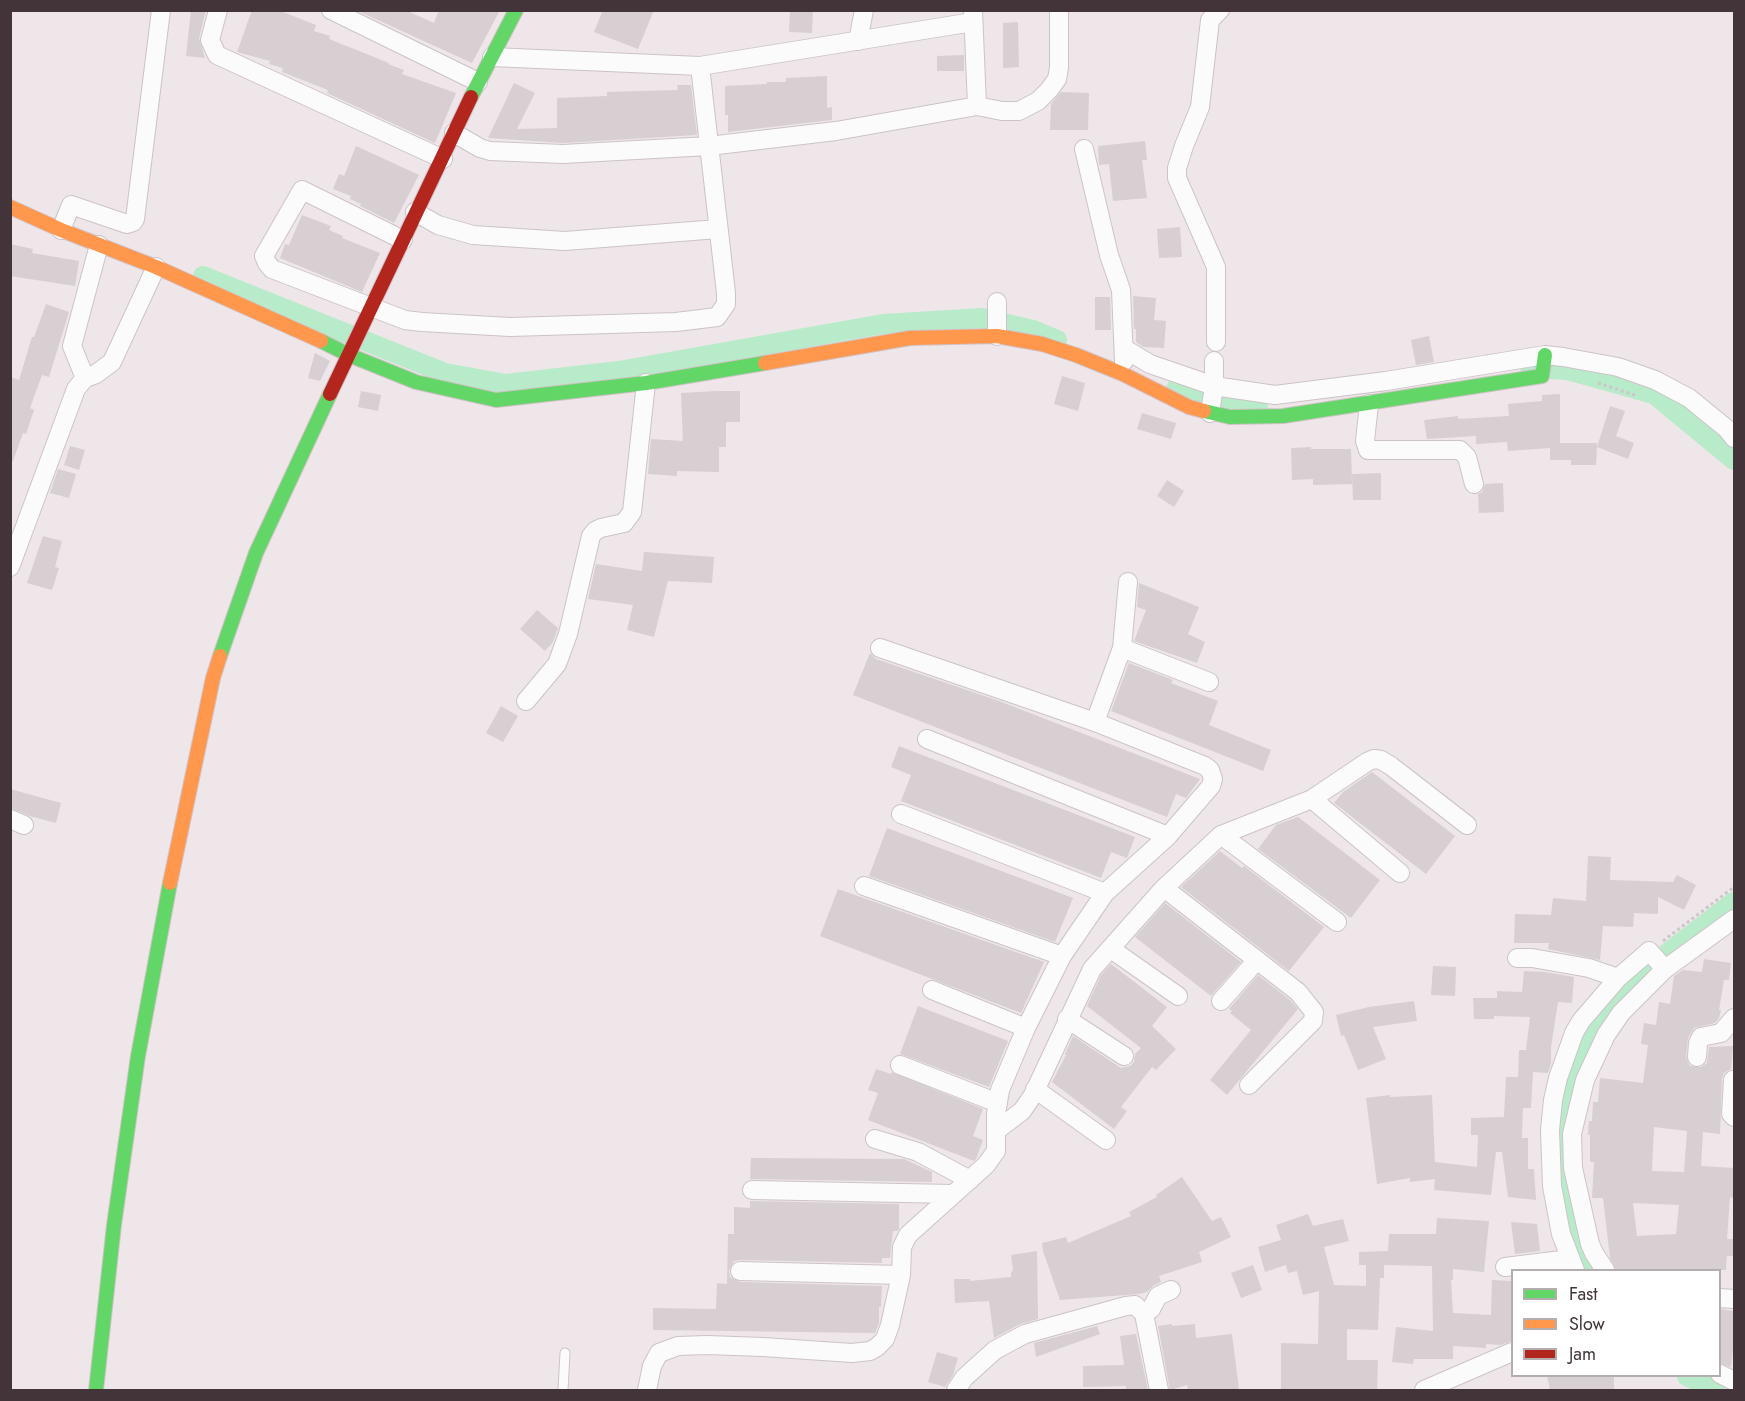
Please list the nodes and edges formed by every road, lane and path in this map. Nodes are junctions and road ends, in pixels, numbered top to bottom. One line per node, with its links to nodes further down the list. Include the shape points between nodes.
1 (161, 10): 20 (street, via 133,222 127,224 76,205 71,205)
2 (218, 10): 17 (street, via 210,40 217,54)
3 (331, 10): 12 (street)
4 (516, 10): 10 (street)
5 (864, 10): 9 (street)
6 (1059, 10): 13 (street, via 1058,79 1049,90 1019,111)
7 (1220, 10): 26 (street, via 1210,20 1200,107 1177,168 1177,178 1216,267)
8 (973, 16): 9 (street); 13 (street)
9 (858, 41): 11 (street)
10 (492, 57): 11 (street); 12 (street)
11 (700, 66): 15 (street)
12 (478, 82): 14 (street)
13 (977, 106): 15 (street, via 836,131)
14 (454, 133): 15 (street, via 480,148 500,153 563,154); 17 (street)
15 (709, 146): 21 (street)
16 (1084, 149): 29 (street, via 1121,290)
17 (442, 159): 19 (street)
18 (10, 207): 20 (street)
19 (415, 212): 21 (street, via 438,225 473,234 565,241); 22 (street)
20 (64, 221): 23 (street)
21 (718, 229): 25 (street, via 726,304 721,313 710,319 510,327 405,320)
22 (403, 240): 25 (street); 25 (street, via 302,190 264,255 272,268)
23 (99, 245): 24 (street); 31 (street, via 72,346)
24 (156, 267): 27 (street, via 333,346); 31 (street, via 112,362)
25 (369, 310): 27 (street)
26 (1216, 342)
27 (351, 350): 33 (street, via 416,382 496,400); 95 (street, via 256,553 213,678 177,842 138,1056)
28 (1214, 361): 35 (street)
29 (1124, 362): 33 (street, via 1076,355 1042,344 997,321); 35 (street, via 1150,364); 35 (street, via 1189,407)
30 (1544, 363): 35 (street, via 1297,393); 36 (street, via 1542,376); 37 (street, via 1618,367 1655,380 1689,398)
31 (85, 378): 39 (street, via 76,389)
32 (1593, 382): 34 (path)
33 (646, 383): 44 (street, via 632,512 624,523 601,528 591,536 558,664)
34 (1637, 396)
35 (1212, 399): 36 (street, via 1230,417 1283,417)
36 (1369, 404): 38 (street, via 1365,441 1368,450 1460,450 1467,457)
37 (1734, 438)
38 (1474, 484)
39 (10, 567)
40 (1128, 582): 42 (street)
41 (880, 648): 45 (street)
42 (1122, 648): 43 (street); 45 (street)
43 (1209, 682)
44 (526, 701)
45 (1095, 722): 51 (street, via 1210,770 1211,786)
46 (927, 739): 51 (street)
47 (1312, 800): 49 (street, via 1367,762 1381,760); 50 (street); 52 (street)
48 (901, 814): 56 (street)
49 (1467, 825)
50 (1221, 835): 55 (street); 57 (street)
51 (1168, 836): 56 (street)
52 (1400, 873)
53 (864, 886): 60 (street)
54 (1734, 887): 63 (path)
55 (1164, 888): 59 (street); 62 (street)
56 (1105, 893): 60 (street)
57 (1337, 922)
58 (1733, 923): 63 (street)
59 (1111, 949): 66 (street); 69 (street, via 1092,969)
60 (1062, 957): 70 (street)
61 (1517, 958): 64 (street, via 1589,968)
62 (1257, 960): 67 (street); 75 (street, via 1298,992 1314,1012 1312,1021)
63 (1657, 960): 64 (street); 87 (street, via 1606,1035 1585,1080 1572,1134 1575,1181 1590,1244)
64 (1618, 978): 85 (street, via 1574,1033 1552,1100 1552,1186 1561,1234)
65 (932, 990): 70 (street)
66 (1178, 996)
67 (1221, 1001)
68 (1734, 1018): 72 (street, via 1721,1033 1701,1037)
69 (1067, 1019): 71 (street); 76 (street)
70 (1026, 1028): 77 (street)
71 (1124, 1056)
72 (1697, 1058)
73 (900, 1065): 77 (street)
74 (1733, 1080): 78 (street)
75 (1249, 1085)
76 (1035, 1089): 79 (street, via 1022,1111); 81 (street)
77 (998, 1102): 79 (street)
78 (1734, 1117)
79 (997, 1130): 82 (street, via 991,1160)
80 (875, 1139): 82 (street, via 918,1152)
81 (1106, 1140)
82 (970, 1180): 84 (street)
83 (752, 1190): 84 (street)
84 (952, 1194): 89 (street, via 908,1235 902,1247)
85 (1572, 1264): 86 (street)
86 (1505, 1267)
87 (1604, 1269)
88 (740, 1270): 89 (street)
89 (901, 1275): 97 (street, via 885,1339 870,1351 678,1346 659,1353)
90 (1171, 1290): 91 (street, via 1158,1296)
91 (1144, 1314): 98 (street, via 1135,1305 1126,1306 1025,1334 995,1350); 99 (street)
92 (565, 1353): 96 (lane)
93 (1511, 1353): 94 (street)
94 (1465, 1382): 100 (street)
95 (96, 1390)
96 (563, 1390)
97 (647, 1390)
98 (956, 1390)
99 (1159, 1390)
100 (1424, 1390)

